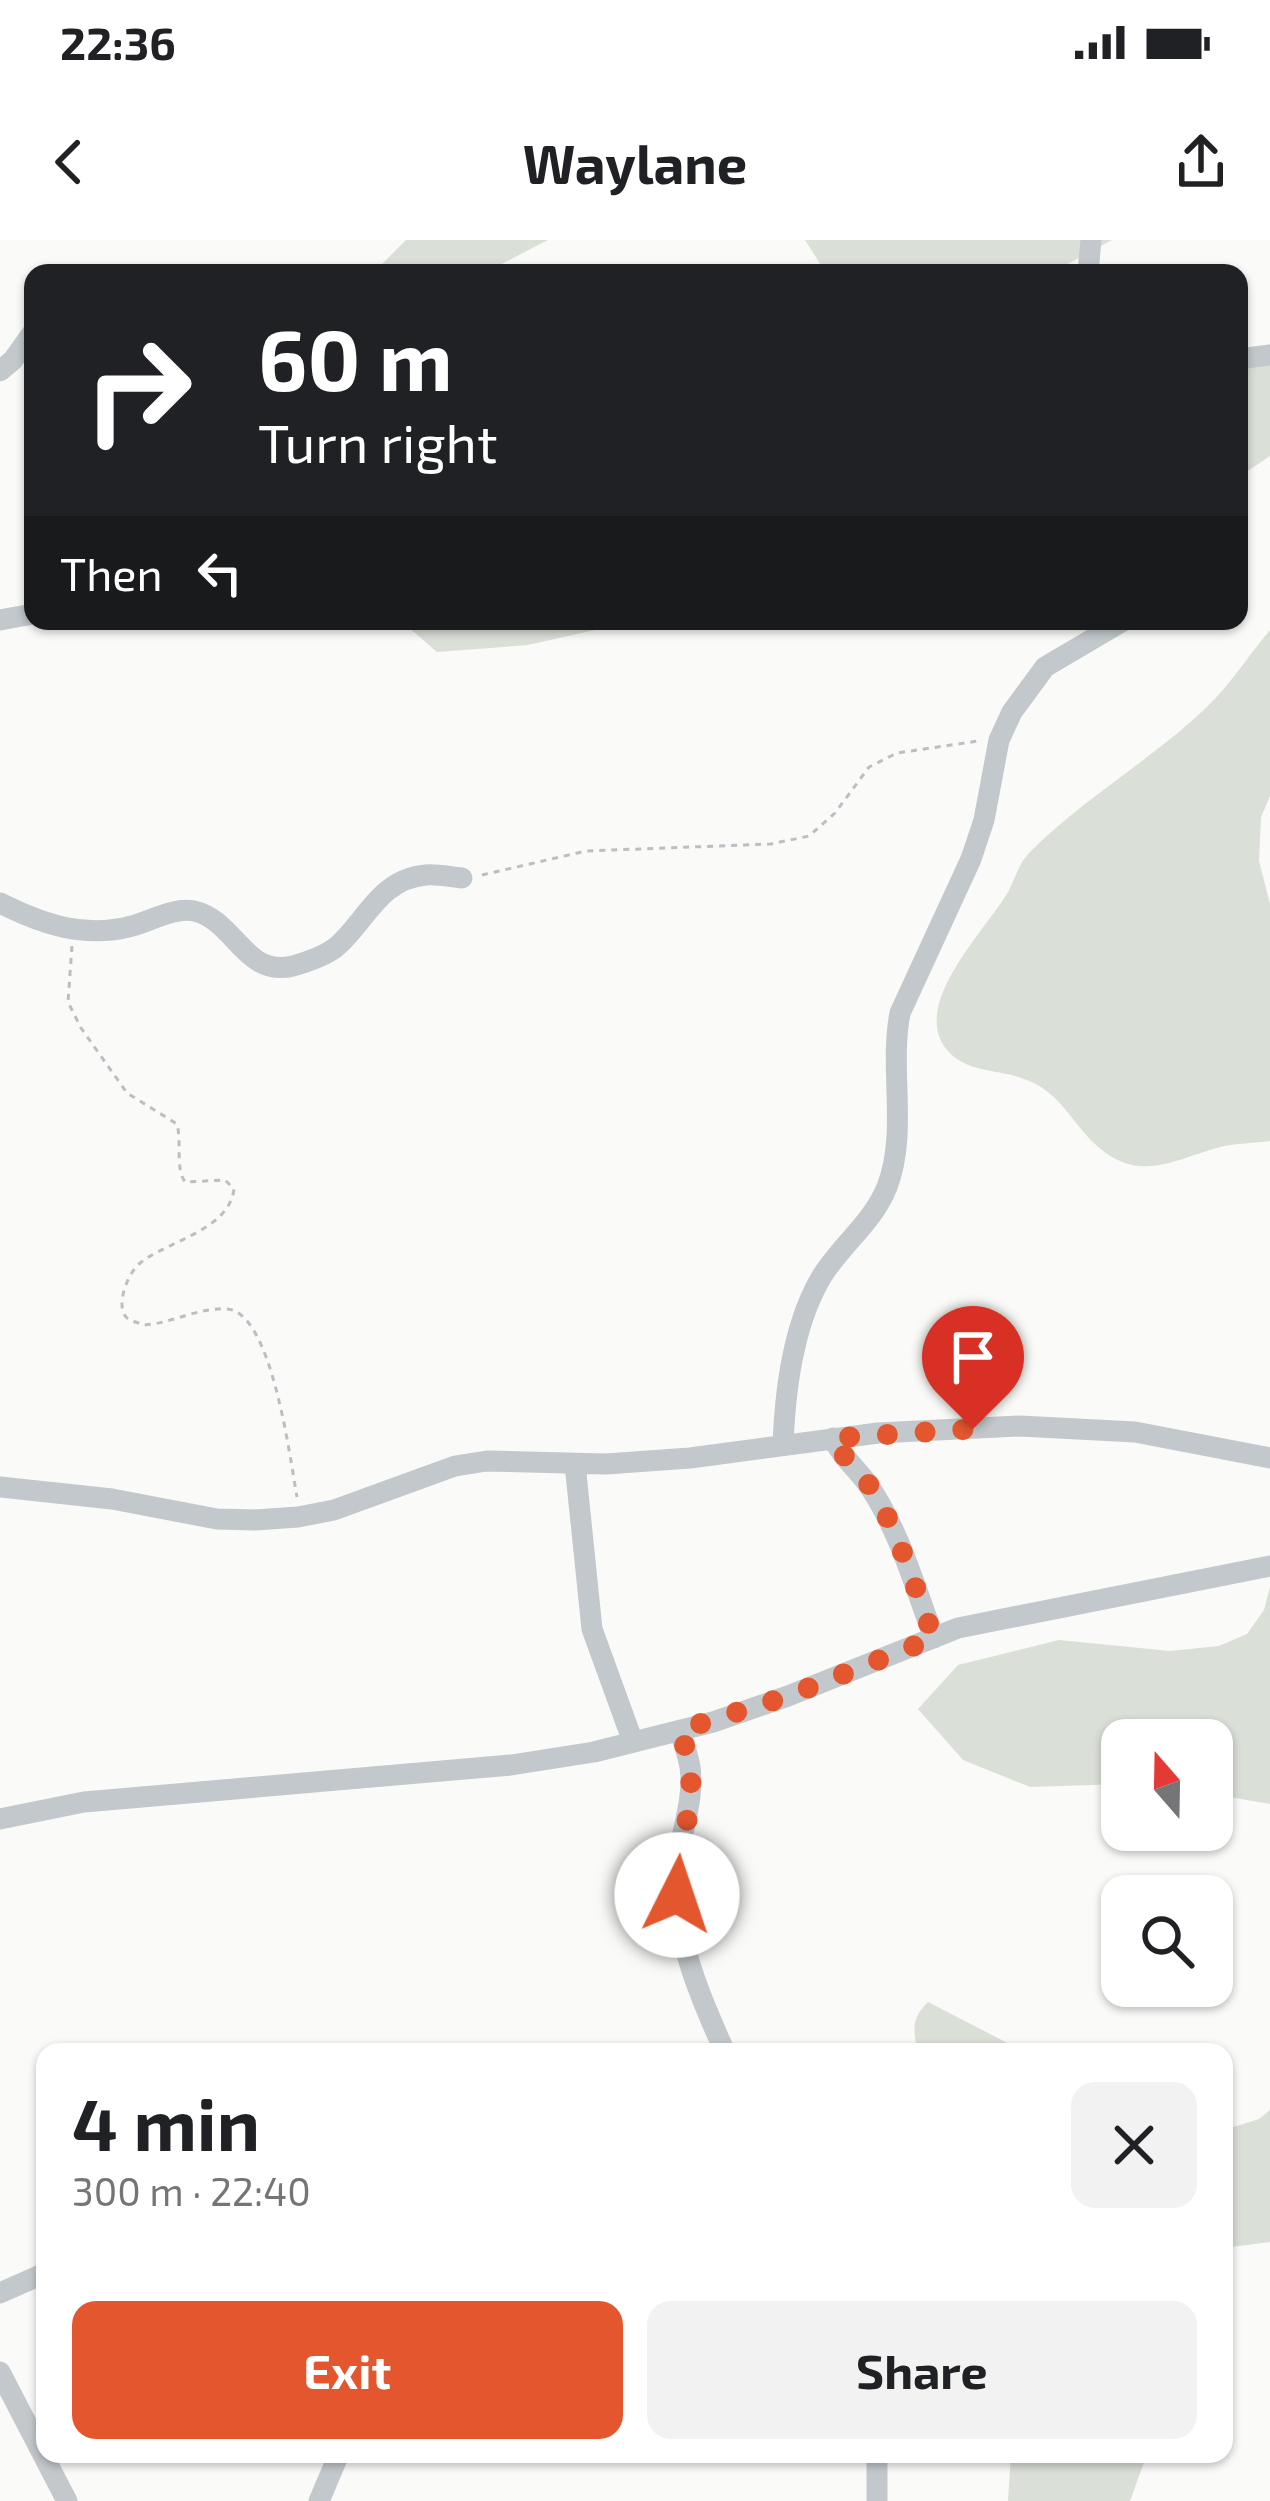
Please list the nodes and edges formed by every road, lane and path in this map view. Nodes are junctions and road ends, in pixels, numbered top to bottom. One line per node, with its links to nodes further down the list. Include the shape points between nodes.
1 (24, 345): 2 (street)
2 (0, 371)
3 (1108, 630): 4 (street, via 1046,667)
4 (999, 740): 5 (path, via 897,754 869,767 809,836 586,851); 9 (street, via 971,859 900,1013 889,1182 820,1280 805,1316)
5 (462, 878): 7 (street, via 423,875 388,890 336,947 276,969 193,911 128,928)
6 (0, 903): 7 (street)
7 (74, 930): 13 (path, via 68,1002 81,1028 127,1093 177,1124 185,1182 225,1180 234,1189 212,1222 135,1266 122,1310 143,1325 231,1309 251,1322 274,1384)
8 (833, 1438): 9 (street); 10 (street, via 1020,1426 1135,1432); 15 (street, via 882,1510)
9 (783, 1445): 11 (street)
10 (1270, 1458)
11 (575, 1464): 13 (street, via 455,1466); 17 (street, via 592,1629)
12 (0, 1487): 13 (street, via 217,1519)
13 (301, 1517)
14 (1270, 1566): 15 (street)
15 (934, 1638): 16 (street)
16 (680, 1730): 17 (street); 19 (street, via 690,1767 676,1870 681,1932)
17 (634, 1742): 18 (street, via 511,1765 83,1802)
18 (0, 1819)
19 (721, 2043)
20 (36, 2277): 21 (street)
21 (0, 2293)
22 (0, 2372): 23 (street)
23 (36, 2441)
24 (47, 2463): 27 (street)
25 (335, 2463): 28 (street)
26 (877, 2463): 29 (street)
27 (67, 2501)
28 (320, 2501)
29 (877, 2501)

